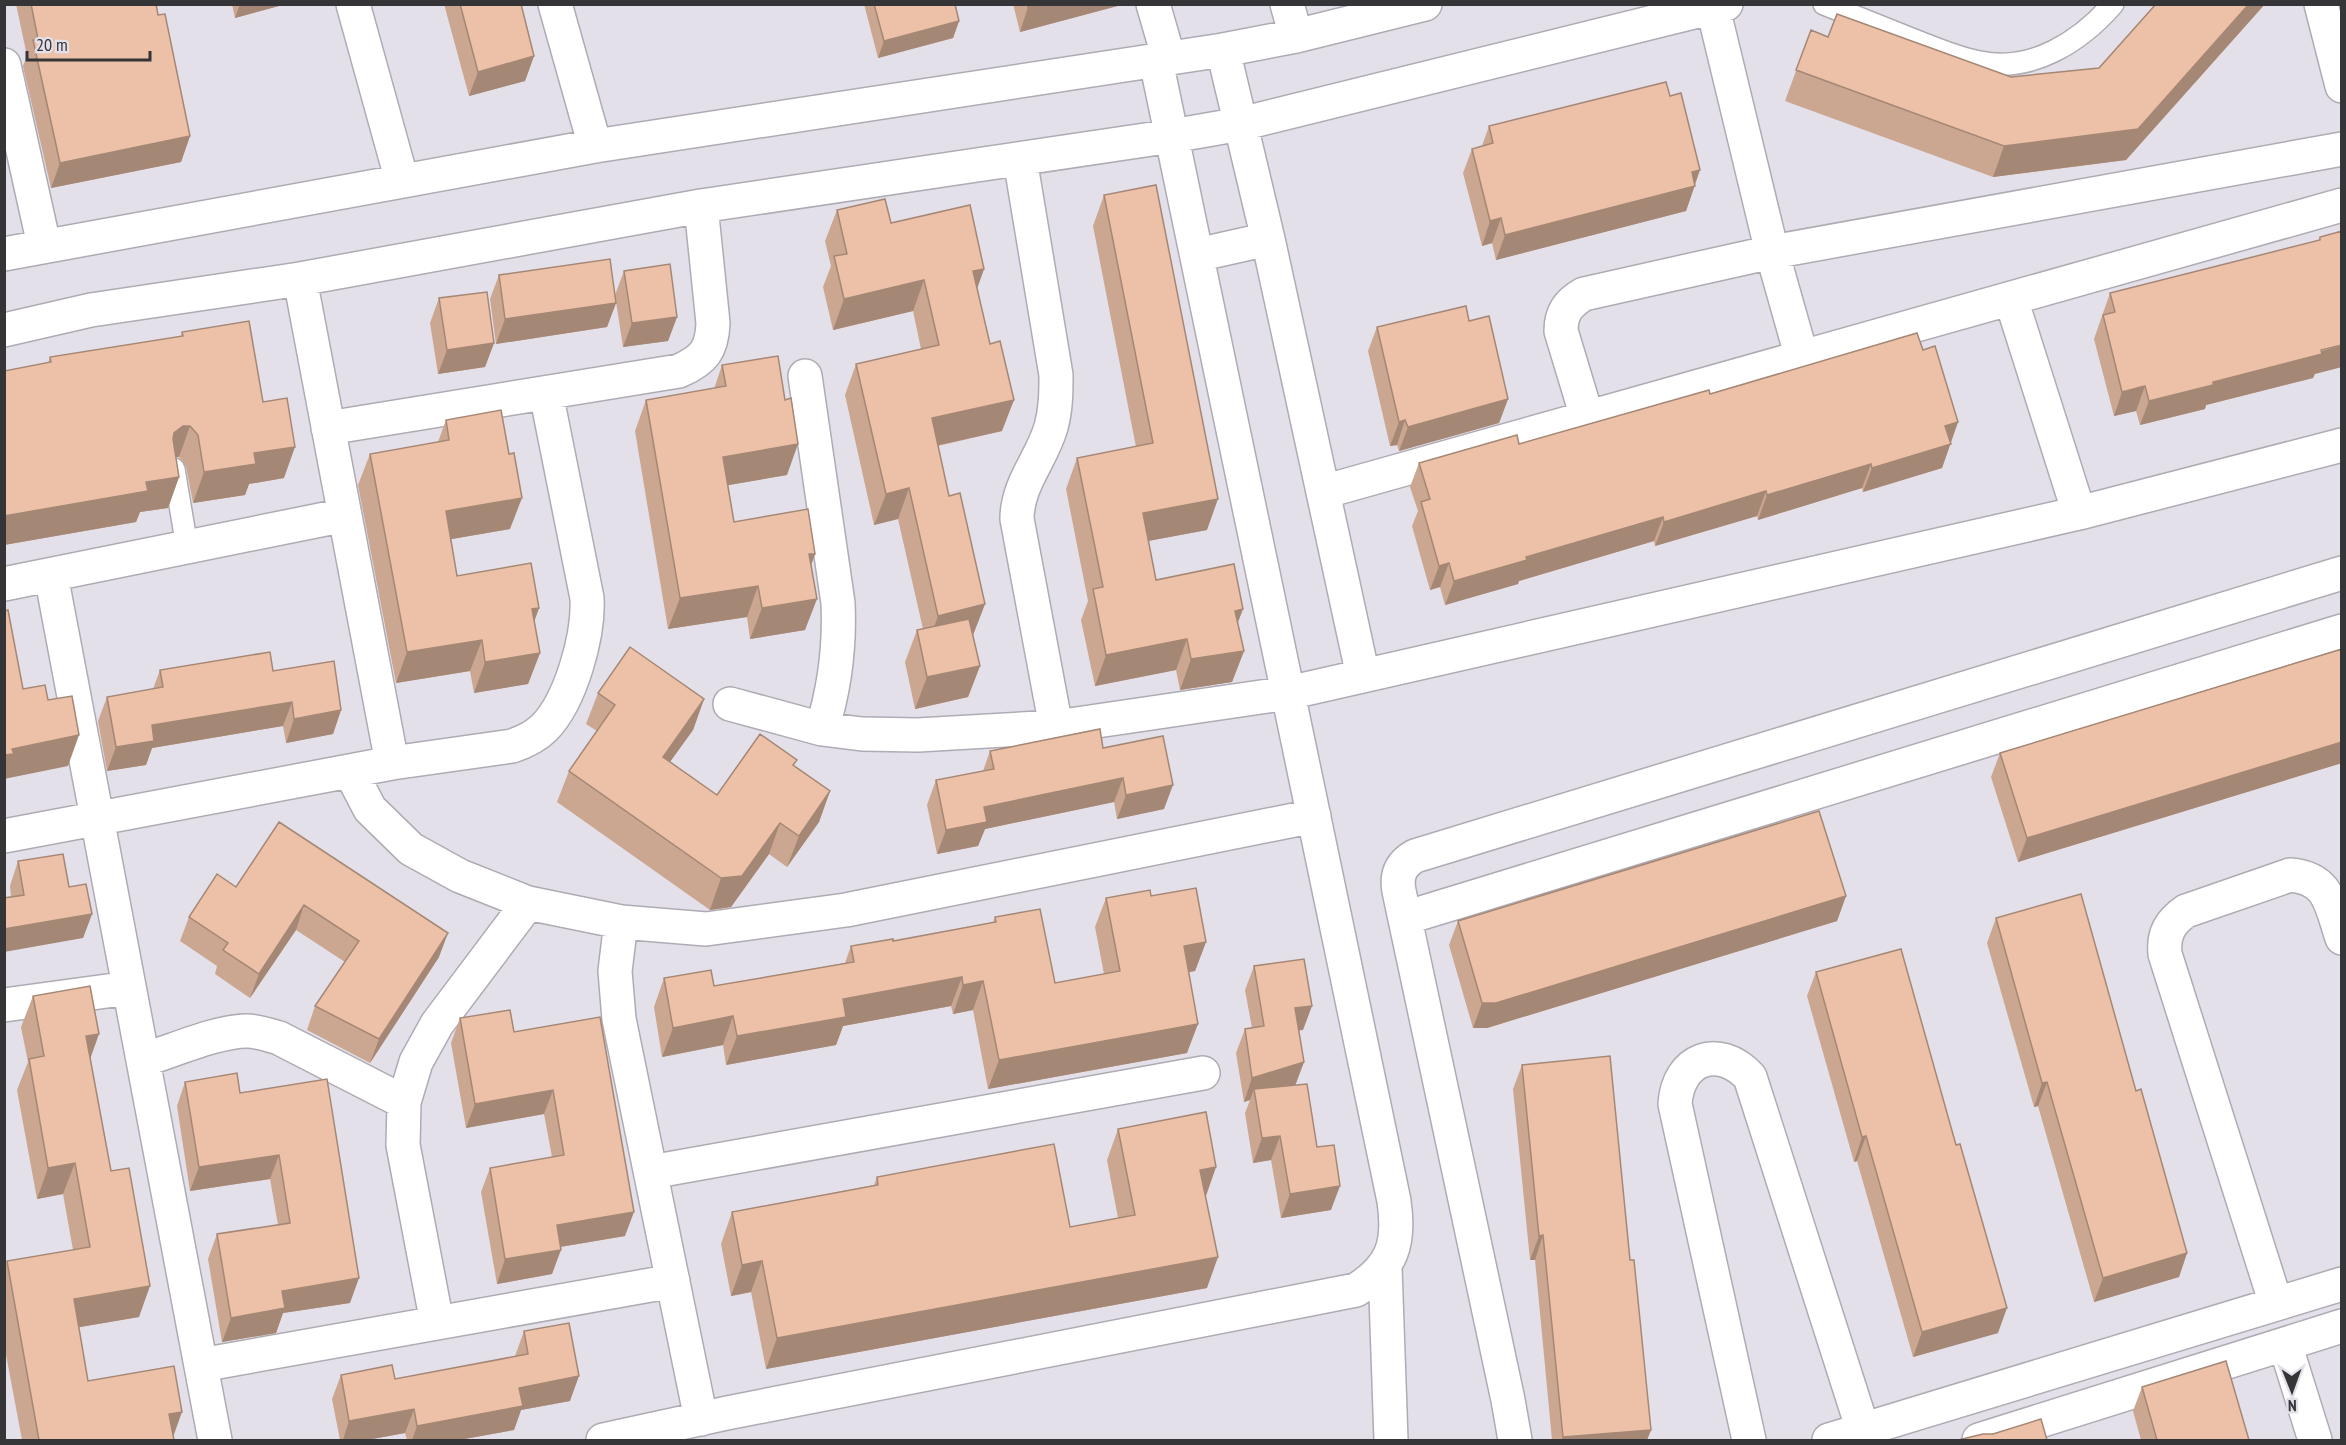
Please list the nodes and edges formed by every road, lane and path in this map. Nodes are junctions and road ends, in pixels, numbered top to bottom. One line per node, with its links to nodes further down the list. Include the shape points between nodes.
1 (352, 4): 20 (street)
2 (555, 4): 17 (street)
3 (1153, 4): 12 (street)
4 (1287, 4): 10 (street)
5 (1425, 4): 10 (street)
6 (1824, 4): 7 (lane, via 1980,63 2015,63 2049,55 2078,37)
7 (2113, 4)
8 (2321, 4): 14 (street)
9 (1719, 6): 15 (street); 25 (street)
10 (1296, 36): 11 (street)
11 (1223, 50): 12 (street); 15 (street)
12 (1163, 60): 16 (street); 17 (street)
13 (4, 65): 24 (street)
14 (2342, 86)
15 (1240, 124): 16 (street); 23 (street)
16 (1172, 136): 19 (street); 27 (street)
17 (595, 146): 20 (street)
18 (2342, 149): 25 (street)
19 (1020, 159): 22 (street); 49 (street, via 1056,375 1056,405 1051,428 1022,489 1017,519)
20 (402, 181): 24 (street)
21 (2342, 205): 29 (street)
22 (701, 206): 28 (street); 33 (street, via 713,323 706,353 694,365 679,371)
23 (1268, 239): 27 (street); 38 (street)
24 (44, 245): 26 (street)
25 (1772, 252): 31 (street); 34 (street, via 1574,299 1561,319 1561,331)
26 (4, 254)
27 (1197, 255): 47 (street)
28 (300, 279): 30 (street, via 91,310); 35 (street)
29 (2011, 298): 31 (street); 39 (street)
30 (4, 330)
31 (1802, 358): 34 (street)
32 (805, 376): 50 (street, via 840,635 832,698)
33 (546, 393): 35 (street); 51 (street, via 587,598 585,636 563,701 555,716 529,740)
34 (1587, 417): 38 (street)
35 (328, 428): 40 (street)
36 (2342, 445): 39 (street)
37 (174, 469): 41 (lane)
38 (1323, 492): 46 (street)
39 (2079, 513): 46 (street)
40 (345, 515): 41 (street); 51 (street)
41 (187, 547): 43 (street)
42 (2342, 573): 57 (street, via 1415,856 1398,874)
43 (51, 575): 44 (street); 54 (street)
44 (4, 584)
45 (2342, 631): 57 (street)
46 (1363, 676): 47 (street)
47 (1288, 693): 49 (street); 53 (street)
48 (730, 704): 50 (street)
49 (1056, 727): 50 (street, via 900,735)
50 (822, 729)
51 (392, 764): 52 (street)
52 (350, 771): 54 (street); 56 (street, via 370,809 411,849 460,876)
53 (1314, 816): 58 (street, via 846,910 706,929); 66 (street, via 1394,1201 1397,1226)
54 (97, 817): 55 (street); 60 (street)
55 (4, 836)
56 (528, 903): 58 (street); 64 (street, via 437,1024 416,1062)
57 (1405, 918): 79 (street)
58 (621, 922): 65 (street, via 615,971 617,1003)
59 (2342, 938): 69 (street, via 2324,890 2315,880 2290,874 2186,911 2176,918 2164,941)
60 (129, 988): 61 (street); 62 (street)
61 (4, 1005)
62 (143, 1060): 64 (street, via 231,1033 263,1033); 73 (street)
63 (1203, 1072): 65 (street)
64 (404, 1102): 70 (street, via 403,1144)
65 (651, 1172): 67 (street)
66 (1384, 1267): 74 (street, via 1356,1290); 78 (street)
67 (673, 1281): 70 (street); 74 (street)
68 (2342, 1284): 69 (street)
69 (2276, 1304): 75 (street)
70 (437, 1323): 73 (street)
71 (2342, 1326): 72 (street)
72 (2285, 1344): 82 (street); 83 (street)
73 (201, 1365): 76 (street)
74 (720, 1424): 77 (street)
75 (1863, 1430): 80 (street, via 1750,1077 1739,1065 1709,1058 1683,1074 1676,1089 1676,1104); 81 (street)
76 (215, 1440)
77 (603, 1440)
78 (1391, 1440)
79 (1515, 1440)
80 (1749, 1440)
81 (1829, 1440)
82 (1979, 1440)
83 (2315, 1440)

